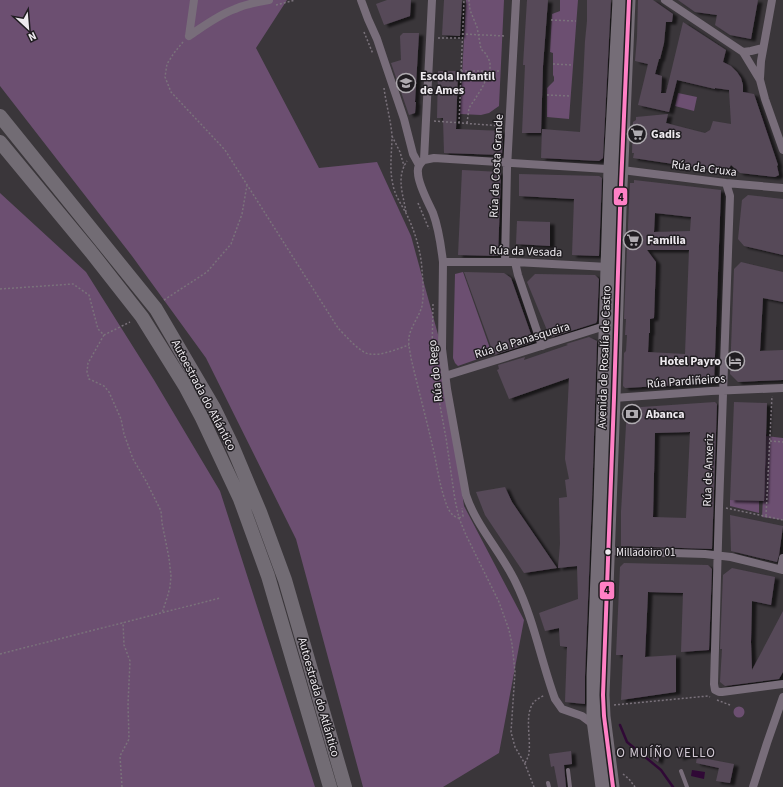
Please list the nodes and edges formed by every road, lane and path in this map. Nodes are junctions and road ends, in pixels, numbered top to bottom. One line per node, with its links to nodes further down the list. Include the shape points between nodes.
1 (194, 0): 18 (street)
2 (295, 0): 12 (path)
3 (362, 0): 42 (street, via 404,119 413,154)
4 (432, 0): 20 (street, Rúa do Rego)
5 (464, 0): 16 (path)
6 (469, 0): 17 (path)
7 (516, 0): 38 (street, Rúa da Costa Grande)
8 (619, 0): 44 (highway, Avenida de Rosalía de Castro)
9 (629, 0): 44 (highway, Avenida de Rosalía de Castro)
10 (665, 0): 23 (street)
11 (772, 0): 22 (street)
12 (272, 2): 18 (street, via 253,3 235,9 215,18)
13 (551, 20): 14 (path)
14 (576, 21)
15 (363, 31): 24 (path)
16 (462, 34): 17 (path); 21 (path)
17 (478, 35): 19 (path); 28 (path, via 481,49 490,62)
18 (189, 36): 46 (path, via 167,64 165,77 171,92 225,150)
19 (502, 36)
20 (430, 37): 21 (path); 35 (street, Rúa do Rego)
21 (462, 38): 27 (path)
22 (763, 48): 23 (street); 30 (street)
23 (743, 52): 30 (street)
24 (374, 60)
25 (553, 64): 26 (path)
26 (573, 65)
27 (461, 71): 28 (path); 36 (path)
28 (490, 71): 29 (path); 37 (path, via 469,108)
29 (501, 71)
30 (760, 80): 41 (street)
31 (384, 87): 39 (path)
32 (547, 95): 33 (path)
33 (571, 96)
34 (0, 116): 93 (highway, Autoestrada do Atlántico, via 156,309 214,408 260,512 285,580)
35 (426, 121): 36 (path); 42 (street, Rúa do Rego)
36 (459, 123): 37 (path)
37 (467, 123): 38 (path)
38 (510, 126): 43 (street, Rúa da Costa Grande)
39 (392, 136): 48 (path, via 404,166 401,179); 48 (path, via 393,185 399,203)
40 (0, 142): 92 (highway, Autoestrada do Atlántico, via 142,317 202,418 240,500 268,576)
41 (783, 150)
42 (422, 162): 43 (street, Rúa da Cruxa, via 434,158); 49 (street, Rúa do Rego, via 418,168 418,177 436,224)
43 (508, 163): 44 (street, Rúa da Cruxa); 50 (street, Rúa da Costa Grande)
44 (616, 170): 45 (street, Rúa da Cruxa); 52 (highway, Avenida de Rosalía de Castro); 64 (highway, Avenida de Rosalía de Castro)
45 (726, 183): 47 (street, Rúa da Cruxa); 63 (street, Rúa de Anxeriz, via 730,196)
46 (247, 185): 54 (path, via 242,214 231,244 207,272); 58 (path, via 338,328 352,343 368,354 383,353)
47 (783, 188)
48 (406, 213): 58 (path, via 420,252 423,295 419,316 409,337)
49 (443, 262): 50 (street, Rúa da Vesada); 60 (street, Rúa do Rego, via 442,349)
50 (505, 262): 51 (street, Rúa da Vesada)
51 (515, 262): 52 (street, Rúa da Vesada); 59 (street)
52 (608, 267): 56 (highway, Avenida de Rosalía de Castro)
53 (0, 289): 57 (path, via 73,284 89,295 98,329)
54 (164, 300)
55 (130, 322): 57 (path)
56 (605, 326): 59 (street, Rúa da Panasqueira); 86 (highway, Avenida de Rosalía de Castro)
57 (104, 335): 75 (path, via 88,363 87,372 89,379 104,386 109,392 121,419 133,459 161,511 171,576)
58 (409, 345): 87 (path, via 444,499 450,512 459,518 499,602 509,630 514,672 511,732 515,747)
59 (542, 346): 60 (street, Rúa da Panasqueira)
60 (445, 376): 79 (street, Rúa do Rego, via 469,504 523,597)
61 (773, 388): 62 (street, Rúa Pardiñeiros); 63 (street, Rúa Pardiñeiros); 65 (path)
62 (783, 388)
63 (723, 391): 64 (street, Rúa Pardiñeiros); 67 (street, Rúa de Anxeriz)
64 (614, 398): 70 (highway, Avenida de Rosalía de Castro)
65 (770, 441): 66 (path); 68 (path)
66 (783, 442)
67 (719, 507): 68 (path); 71 (street, Rúa de Anxeriz)
68 (766, 516): 69 (path)
69 (783, 520)
70 (608, 552): 71 (street); 86 (highway, Avenida de Rosalía de Castro, via 603,695)
71 (718, 555): 73 (street); 78 (street, Rúa de Anxeriz, via 713,681 715,690 722,692)
72 (783, 558): 73 (street)
73 (782, 569)
74 (220, 598): 75 (path)
75 (162, 613): 76 (path)
76 (124, 622): 77 (path); 91 (path, via 124,645 130,661 129,739 120,756)
77 (0, 654)
78 (783, 684)
79 (553, 693): 85 (street, Rúa do Rego, via 562,708); 87 (path, via 534,702 530,710 529,751)
80 (783, 697): 100 (street)
81 (712, 698): 83 (path, via 708,696)
82 (716, 700): 84 (path)
83 (613, 705)
84 (730, 705)
85 (575, 714): 86 (street, Rúa do Rego); 86 (street, via 586,710)
86 (596, 715): 96 (highway); 97 (highway)
87 (525, 764): 94 (path)
88 (568, 770): 95 (lane)
89 (681, 771): 99 (lane)
90 (621, 773): 98 (path)
91 (122, 787)
92 (330, 787)
93 (345, 787)
94 (534, 787)
95 (570, 787)
96 (602, 787)
97 (613, 787)
98 (635, 787)
99 (687, 787)
100 (753, 787)

